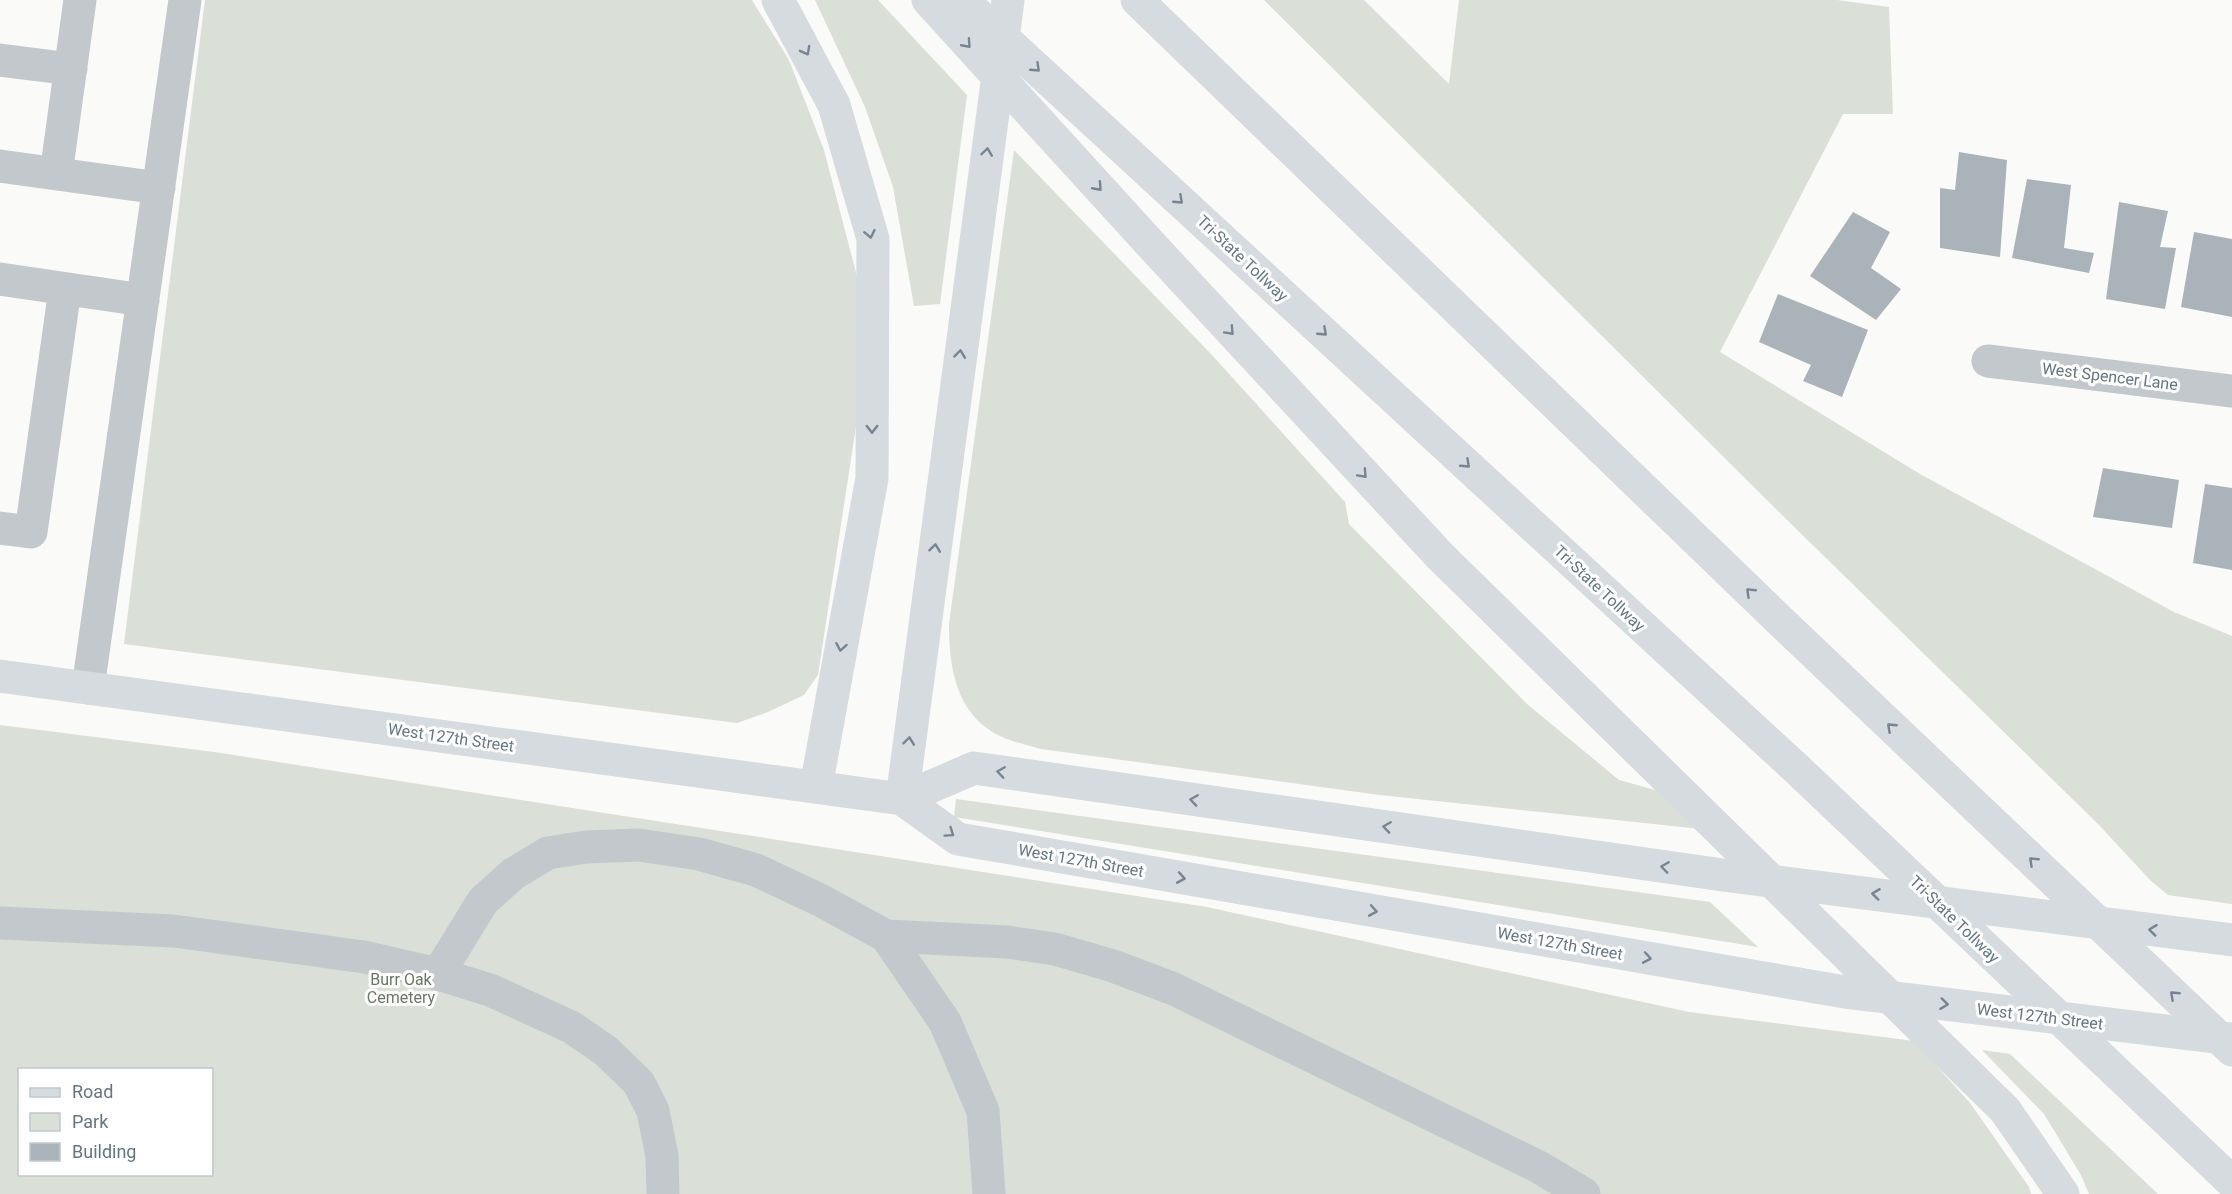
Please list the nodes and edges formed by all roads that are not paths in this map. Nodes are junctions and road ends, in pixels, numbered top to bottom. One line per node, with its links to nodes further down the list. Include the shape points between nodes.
1 (80, 0): 9 (street)
2 (185, 0): 12 (street)
3 (778, 0): 21 (main road, one-way to 21, via 834,105 873,239 872,478)
4 (928, 0): 33 (main road, one-way to 33, via 1440,556 2005,1110)
5 (962, 0): 29 (main road, Tri-State Tollway, one-way to 29, via 1789,762)
6 (1008, 0): 22 (main road, one-way to 6)
7 (1137, 0): 28 (main road, one-way to 7, via 1765,607)
8 (0, 60): 9 (street)
9 (71, 69): 11 (street)
10 (0, 166): 11 (street)
11 (56, 174): 12 (street)
12 (159, 188): 15 (street)
13 (0, 279): 14 (street)
14 (65, 289): 15 (street); 18 (street, via 31,532)
15 (143, 300): 20 (street)
16 (1988, 361): 17 (street, West Spencer Lane)
17 (2232, 391)
18 (0, 528)
19 (0, 676): 20 (main road, West 127th Street)
20 (88, 688): 21 (main road, West 127th Street)
21 (816, 787): 22 (main road, West 127th Street)
22 (902, 799): 25 (main road, one-way to 22, via 1723,875 974,768); 27 (main road, West 127th Street, one-way to 27, via 958,839 1845,992)
23 (0, 923): 26 (street, via 173,931 364,957)
24 (886, 936): 26 (street, via 756,870 699,854 639,845 586,847 548,854 513,874 483,901); 31 (street, via 945,1022 983,1111); 32 (street, via 1006,942 1055,950 1154,981 1529,1162)
25 (2232, 940)
26 (438, 974): 30 (street, via 490,990 571,1028 606,1051 639,1083 653,1111 662,1156)
27 (2232, 1040)
28 (2232, 1050)
29 (2232, 1182)
30 (663, 1194)
31 (989, 1194)
32 (1584, 1194)
33 (2063, 1194)

